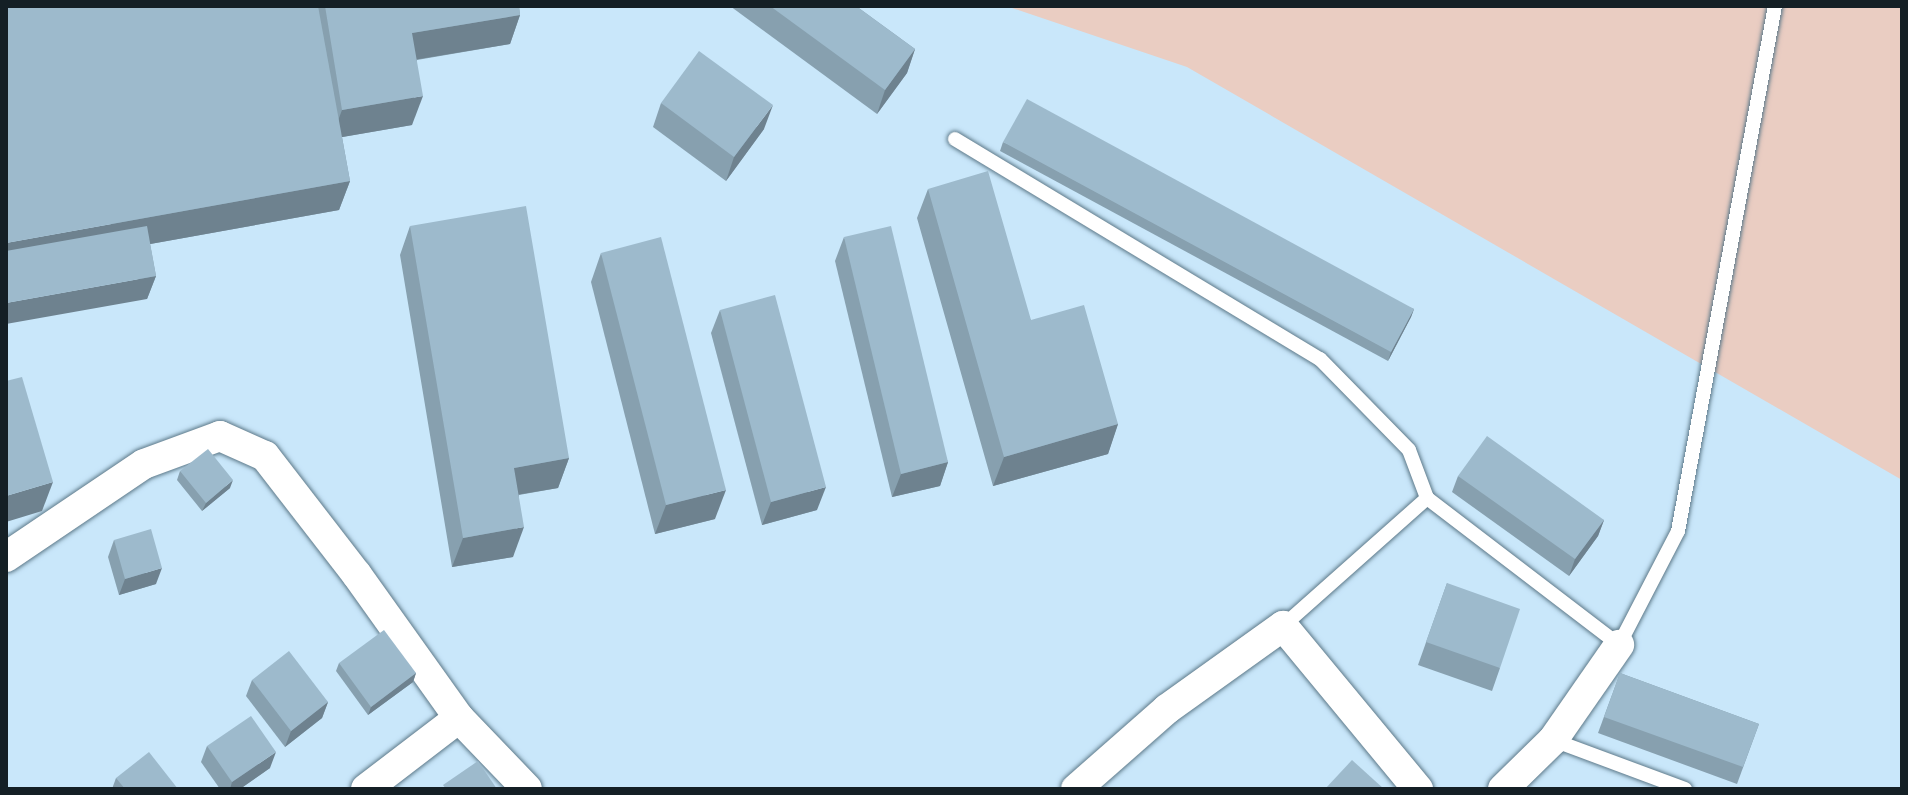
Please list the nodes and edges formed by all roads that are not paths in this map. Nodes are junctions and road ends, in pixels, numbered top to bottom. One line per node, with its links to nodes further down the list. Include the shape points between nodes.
1 (1775, 6): 6 (lane, via 1678,531)
2 (955, 139): 3 (lane, via 1320,359 1409,450)
3 (1427, 498): 5 (lane); 6 (lane)
4 (6, 557): 7 (street, via 144,464 220,436 265,456)
5 (1283, 626): 11 (street, via 1167,709); 12 (street)
6 (1619, 645): 8 (street)
7 (459, 718): 9 (street); 10 (street)
8 (1553, 740): 13 (street); 14 (lane)
9 (366, 789)
10 (527, 789)
11 (1076, 789)
12 (1418, 789)
13 (1503, 789)
14 (1685, 789)

